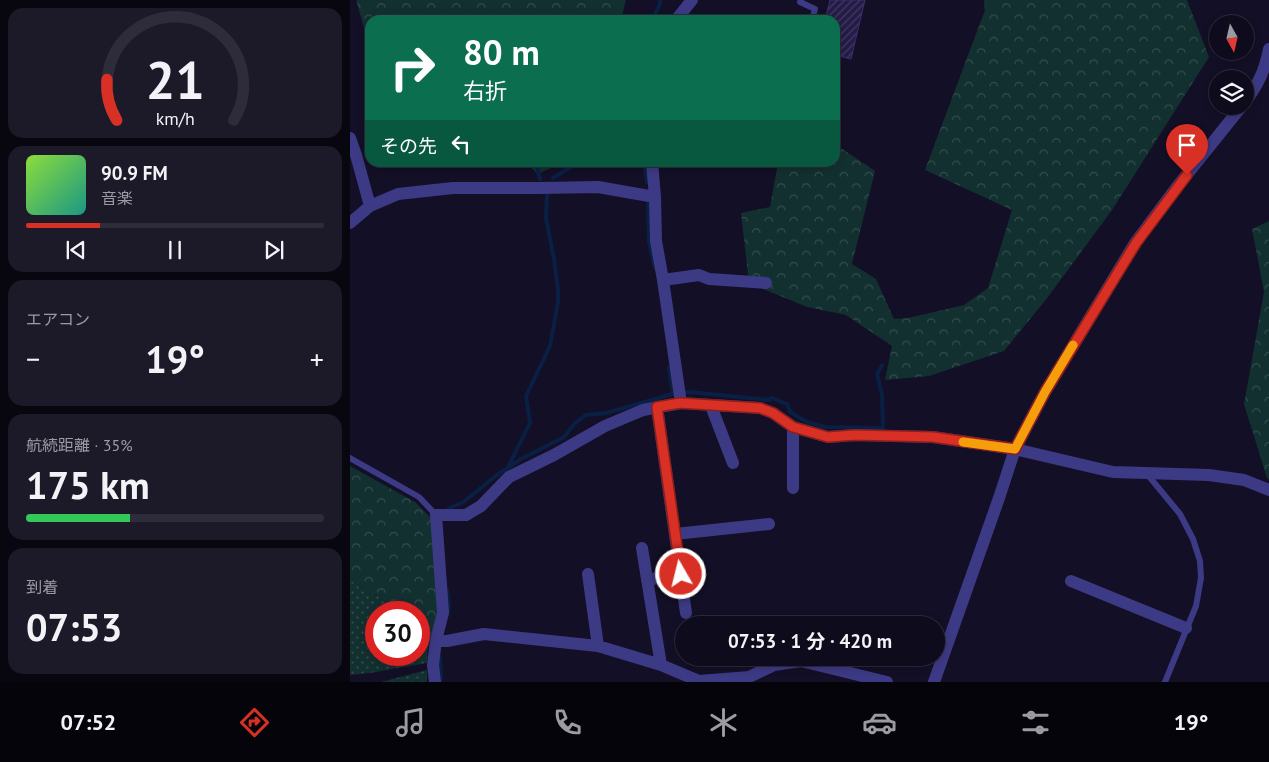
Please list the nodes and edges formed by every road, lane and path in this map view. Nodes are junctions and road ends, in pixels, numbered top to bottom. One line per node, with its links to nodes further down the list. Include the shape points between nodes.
1 (692, 0): 3 (street)
2 (801, 0): 4 (lane, via 815,9)
3 (680, 15)
4 (813, 15)
5 (1269, 49): 6 (street)
6 (1254, 89)
7 (1235, 115): 19 (street, via 1136,243 1045,392)
8 (350, 138): 11 (street)
9 (652, 167): 10 (street)
10 (655, 197): 11 (street, via 598,187 453,188 398,194); 13 (street, via 656,241)
11 (370, 206): 12 (street)
12 (350, 223)
13 (663, 280): 14 (street, via 699,275 709,279); 15 (street)
14 (766, 283)
15 (680, 402): 16 (street); 17 (street)
16 (711, 406): 18 (street, via 760,408); 21 (street)
17 (657, 407): 25 (street, via 605,426 554,456 509,477 481,506 466,515); 27 (street)
18 (793, 427): 19 (street, via 828,437 933,437); 23 (street)
19 (1015, 449): 22 (street, via 1113,472); 41 (street)
20 (350, 458): 25 (lane, via 419,497)
21 (733, 463)
22 (1146, 473): 24 (street, via 1209,474 1244,480); 34 (lane, via 1180,514 1200,561 1201,578 1196,606)
23 (793, 488)
24 (1269, 490)
25 (436, 515): 35 (street, via 443,613)
26 (769, 524): 27 (street)
27 (675, 534): 30 (street)
28 (642, 548): 31 (street)
29 (588, 574): 36 (street)
30 (681, 574): 31 (street); 33 (street)
31 (647, 580): 37 (street)
32 (1071, 581): 34 (street)
33 (686, 613)
34 (1186, 628): 42 (lane)
35 (436, 640): 36 (street, via 484,634); 39 (street)
36 (598, 646): 37 (street)
37 (661, 665): 38 (street, via 699,680)
38 (743, 680): 40 (street, via 774,665 802,661)
39 (435, 682)
40 (887, 682)
41 (934, 682)
42 (1165, 682)

